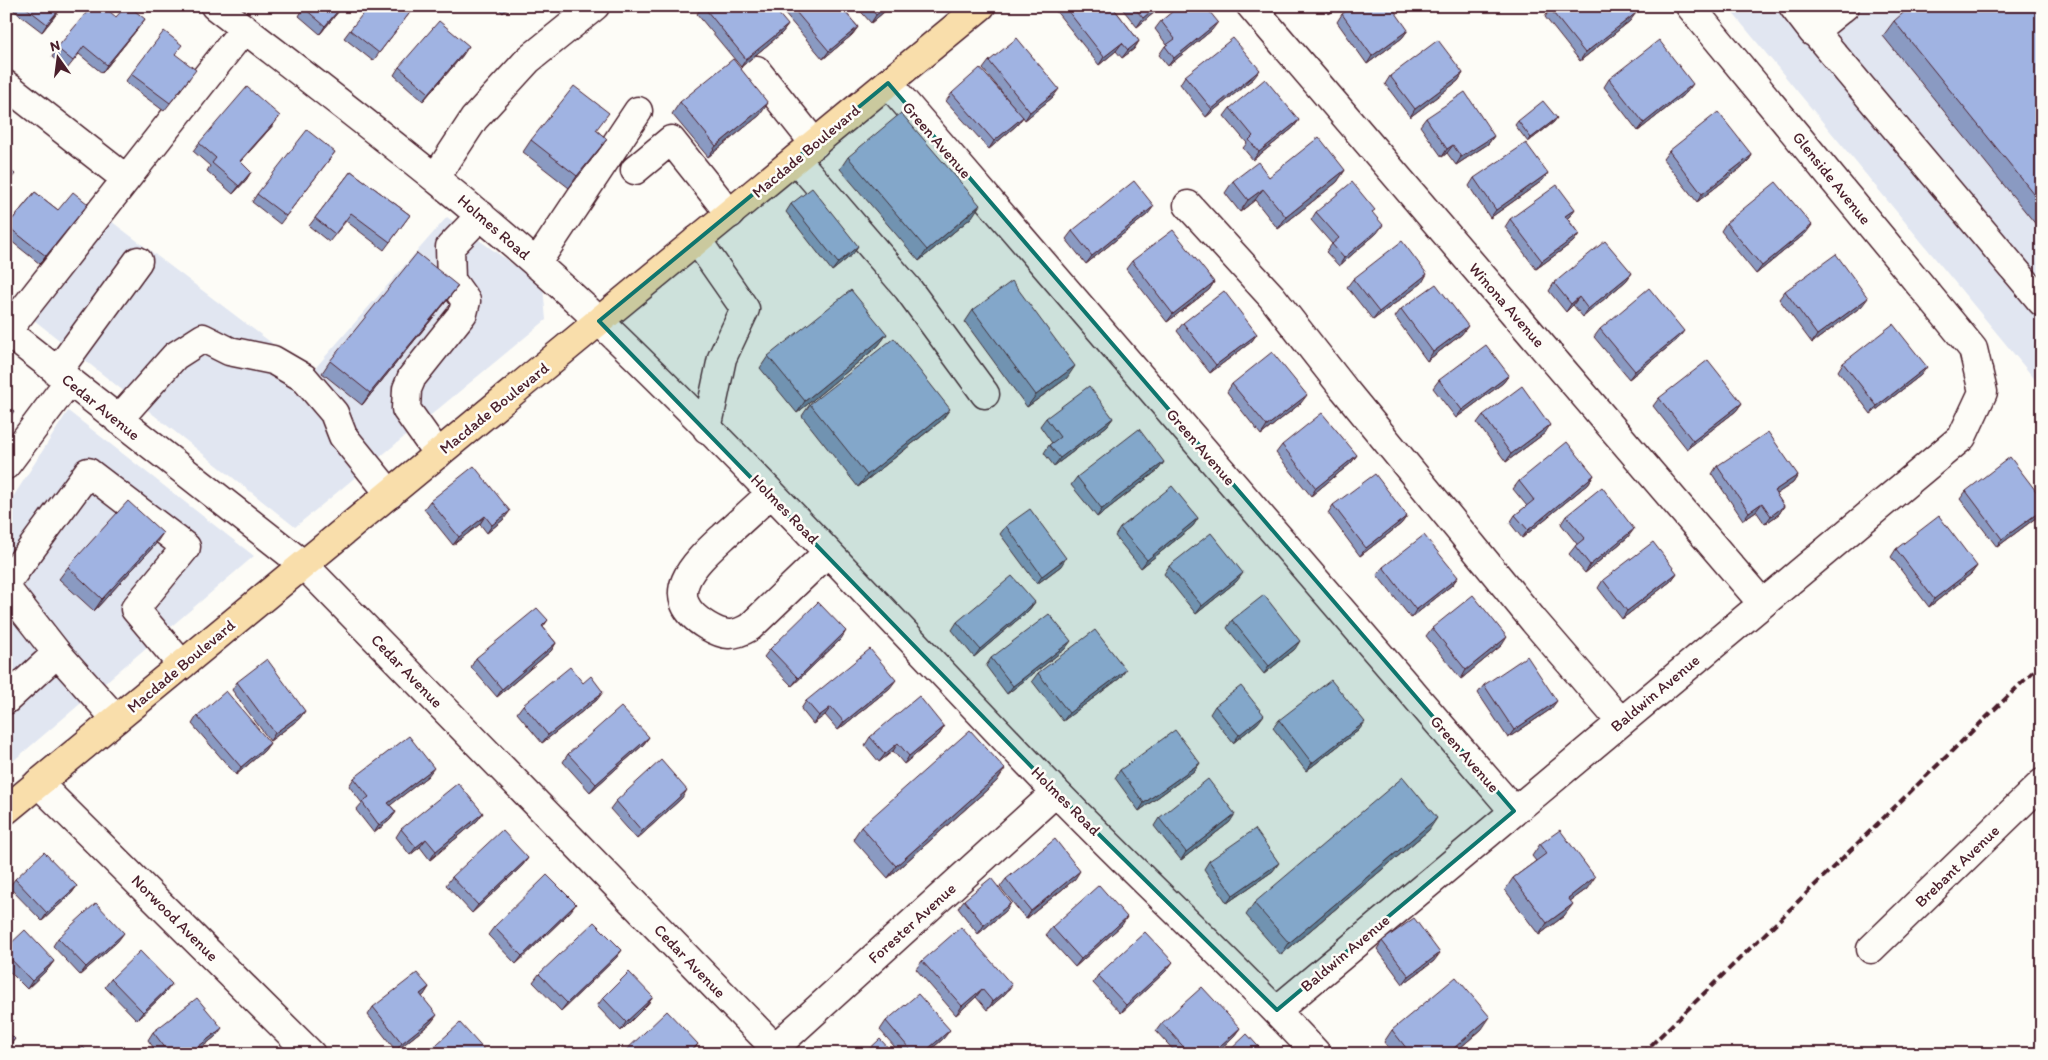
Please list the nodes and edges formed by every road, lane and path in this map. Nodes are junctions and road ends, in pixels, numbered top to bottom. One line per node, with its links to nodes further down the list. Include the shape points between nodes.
1 (215, 6): 8 (street, Holmes Road)
2 (594, 6): 16 (street, via 528,60 474,119)
3 (981, 6): 11 (main road, Macdade Boulevard)
4 (1251, 6): 40 (street, Winona Avenue)
5 (1690, 6): 27 (street, Glenside Avenue)
6 (1793, 6): 9 (street)
7 (1845, 6): 9 (street)
8 (244, 29): 16 (street, Holmes Road); 17 (street)
9 (1814, 31): 24 (street)
10 (756, 70): 14 (street)
11 (888, 83): 14 (main road, Macdade Boulevard); 50 (street, Green Avenue)
12 (6, 85): 17 (street)
13 (638, 111): 23 (street)
14 (805, 151): 19 (main road, Macdade Boulevard); 29 (street)
15 (635, 170): 19 (street, via 671,140)
16 (436, 177): 20 (street, Holmes Road)
17 (126, 179): 26 (street)
18 (1188, 205): 45 (street, via 1272,297 1344,389)
19 (730, 214): 21 (main road, Macdade Boulevard)
20 (480, 215): 23 (street, Holmes Road); 32 (street, via 450,247 451,280 466,301 463,313 412,376 407,389 406,409)
21 (698, 240): 25 (main road, Macdade Boulevard); 31 (street, via 745,309 722,358)
22 (138, 261): 28 (street)
23 (536, 264): 25 (street, Holmes Road)
24 (2042, 302)
25 (599, 321): 31 (street, Holmes Road); 32 (main road, Macdade Boulevard)
26 (7, 331): 28 (street, Cedar Avenue)
27 (1973, 349): 40 (street, Baldwin Avenue, via 1984,392 1962,437)
28 (63, 376): 30 (street, Cedar Avenue); 33 (street)
29 (985, 394)
30 (118, 420): 34 (street, via 175,356 203,338 229,351 273,360 304,378 334,413 343,436); 37 (street, Cedar Avenue)
31 (707, 429): 35 (street, Holmes Road)
32 (438, 454): 34 (main road, Macdade Boulevard)
33 (6, 465)
34 (390, 494): 37 (main road, Macdade Boulevard)
35 (770, 494): 36 (street, Holmes Road); 36 (street, via 696,562 686,576 684,602 693,614 719,633 736,635 750,627)
36 (827, 554): 48 (street, Holmes Road)
37 (304, 565): 42 (main road, Macdade Boulevard); 53 (street, Cedar Avenue)
38 (6, 583): 42 (street, via 88,472 186,547 136,609)
39 (6, 588): 41 (street)
40 (1762, 603): 45 (street, Baldwin Avenue)
41 (58, 653): 43 (street); 44 (street)
42 (182, 665): 44 (main road, Macdade Boulevard)
43 (6, 700)
44 (116, 719): 46 (main road, Macdade Boulevard)
45 (1620, 722): 50 (street, Baldwin Avenue)
46 (38, 783): 49 (main road, Macdade Boulevard); 54 (street, Norwood Avenue)
47 (2042, 783): 51 (street, Brebant Avenue)
48 (1056, 792): 52 (street, Holmes Road); 53 (street, Forester Avenue)
49 (6, 810)
50 (1514, 811): 52 (street, Baldwin Avenue)
51 (1871, 950)
52 (1277, 1010): 55 (street, Holmes Road)
53 (771, 1051)
54 (311, 1054)
55 (1317, 1054)

